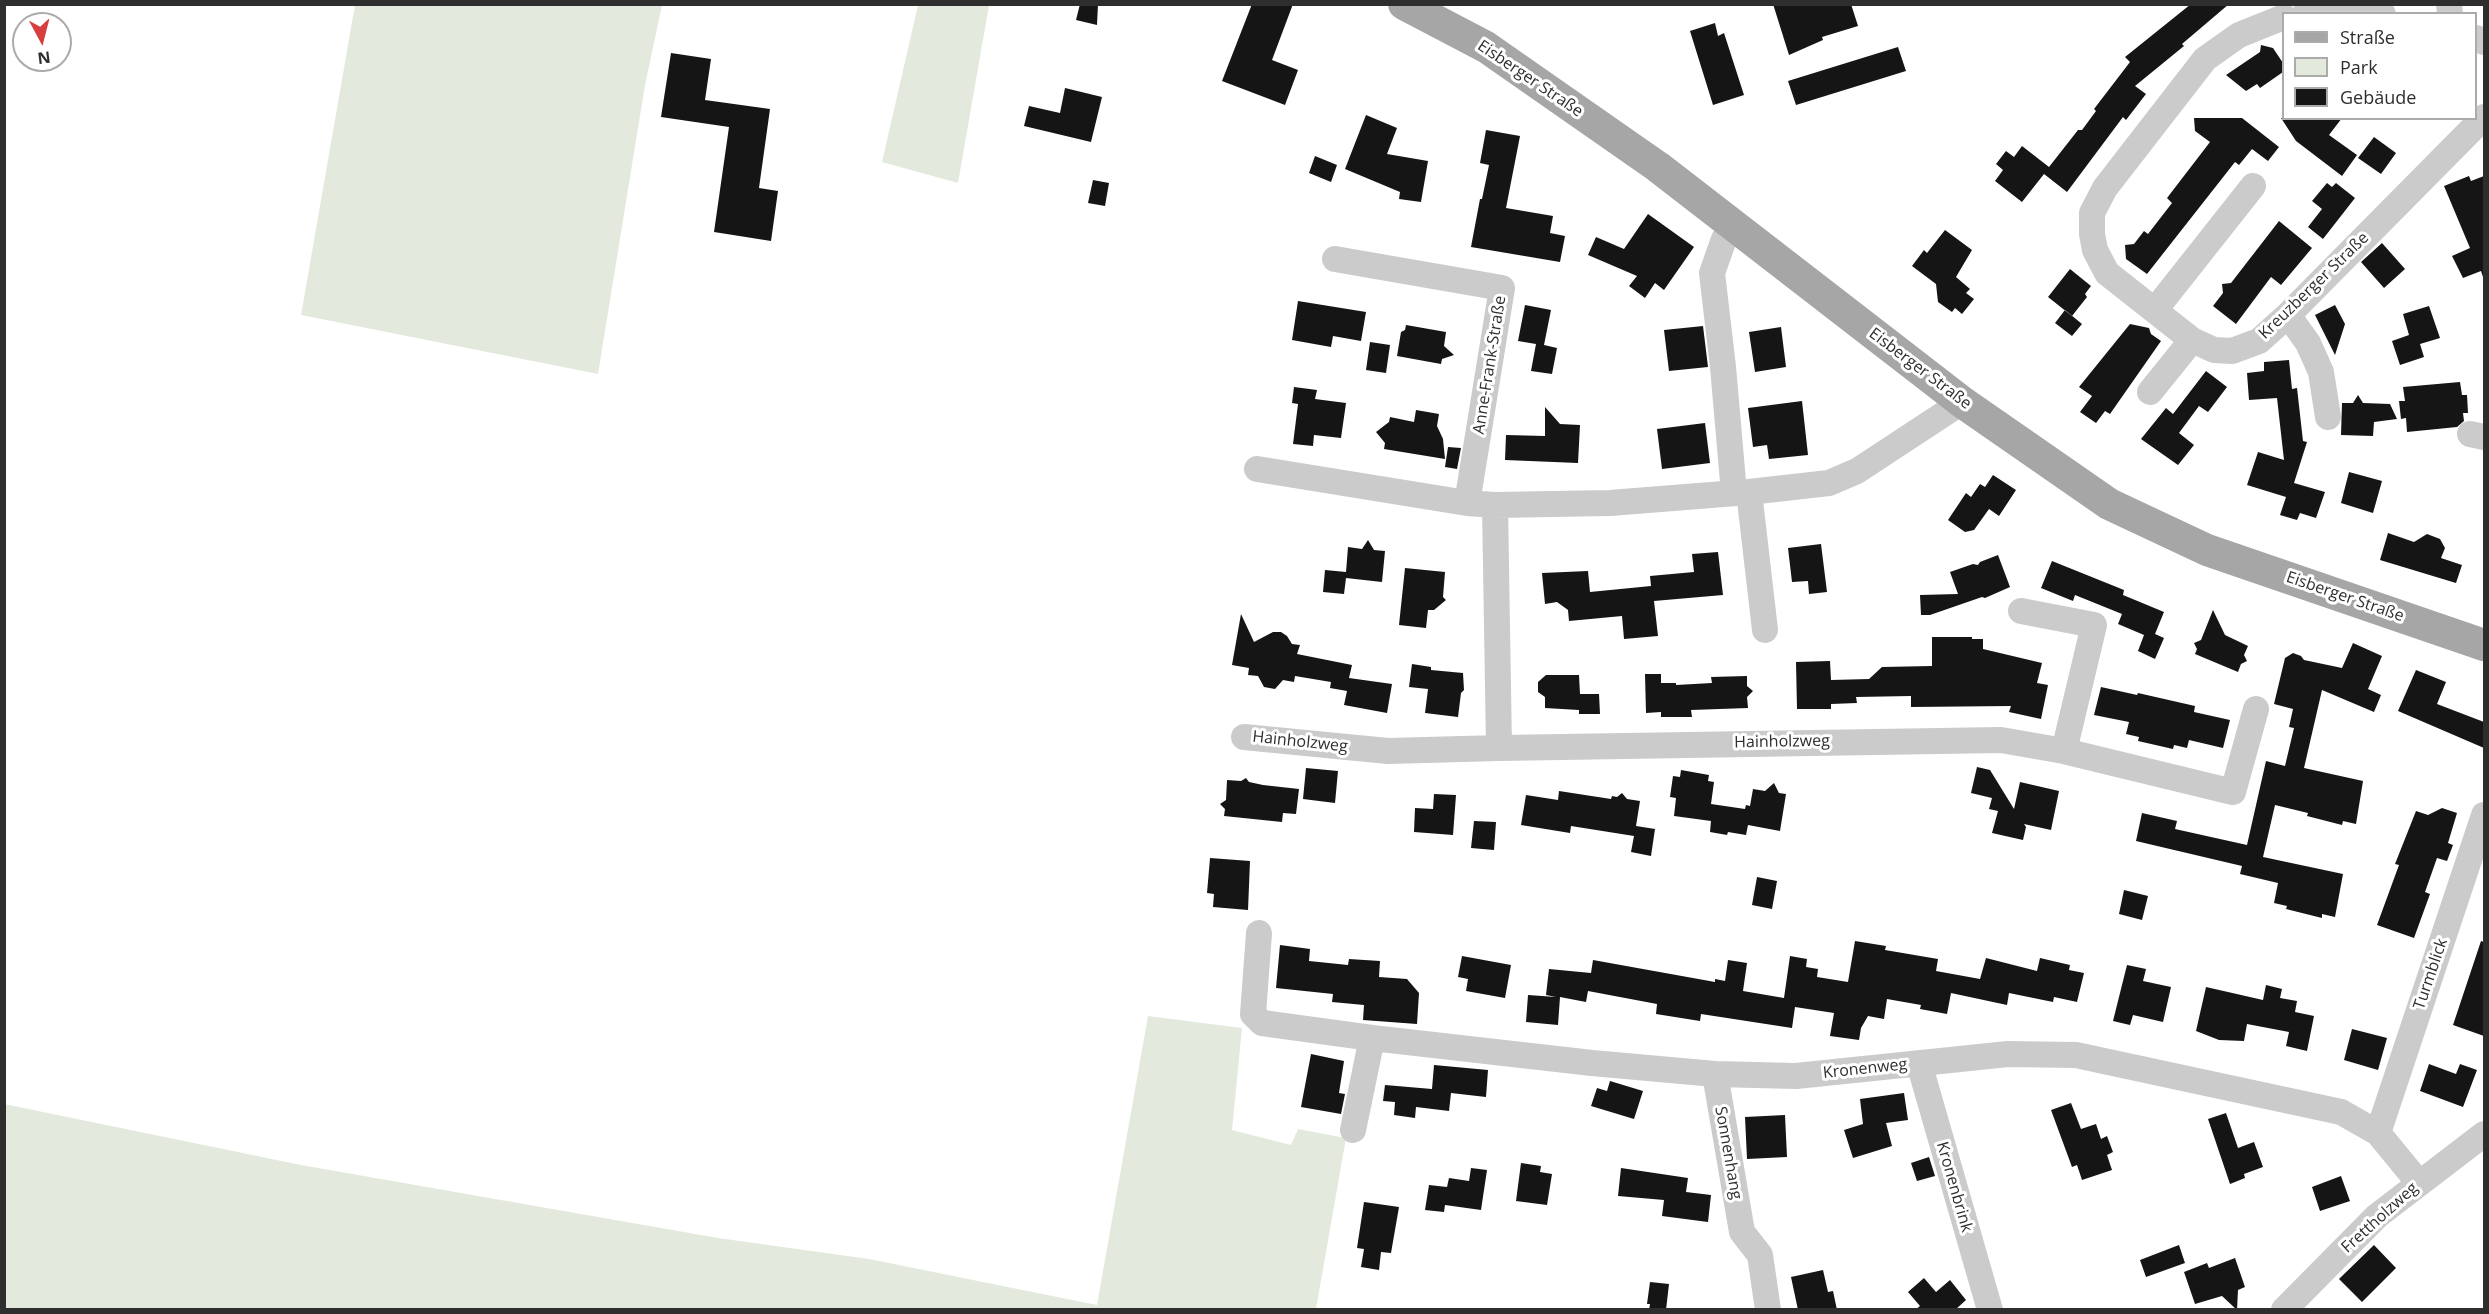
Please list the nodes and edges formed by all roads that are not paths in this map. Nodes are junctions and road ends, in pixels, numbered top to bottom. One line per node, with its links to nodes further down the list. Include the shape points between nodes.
1 (1404, 4): 7 (main road, Eisberger Straße, via 1486,47 1680,183)
2 (2316, 12): 3 (street)
3 (2355, 12)
4 (2282, 17): 9 (street, Kreuzberger Straße, via 2239,35 2205,59 2105,188 2092,213 2095,250 2108,273)
5 (2484, 117): 10 (street, Kreuzberger Straße)
6 (2253, 186): 9 (street)
7 (1735, 227): 13 (main road, Eisberger Straße); 16 (street, via 1725,239 1712,273)
8 (1335, 259): 17 (street, Anne-Frank-Straße, via 1502,288)
9 (2155, 310): 11 (street, Kreuzberger Straße)
10 (2288, 315): 11 (street, Kreuzberger Straße, via 2259,341 2232,351 2214,350); 14 (street, via 2308,343 2321,372)
11 (2192, 340): 12 (street)
12 (2150, 392)
13 (1962, 402): 16 (street, via 1857,471 1829,483); 21 (main road, Eisberger Straße, via 2109,504 2206,550)
14 (2328, 417)
15 (1257, 469): 17 (street)
16 (1741, 493): 18 (street, via 1610,503); 20 (street)
17 (1467, 502): 18 (street)
18 (1495, 505): 24 (street)
19 (2021, 611): 25 (street, via 2094,626)
20 (1765, 630)
21 (2484, 645)
22 (2256, 709): 25 (street, Hainholzweg, via 2234,792)
23 (1244, 737): 24 (street, Hainholzweg, via 1388,751)
24 (1499, 748): 25 (street, Hainholzweg, via 2001,740)
25 (2064, 751)
26 (2484, 815): 32 (street, Turmblick)
27 (1259, 933): 28 (street, Kronenweg, via 1253,1014 1262,1023)
28 (1372, 1038): 30 (street, Kronenweg); 31 (street)
29 (1919, 1063): 30 (street, Kronenweg, via 1796,1076); 32 (street, Kronenweg, via 2008,1054 2076,1055 2341,1112); 36 (street, Kronenbrink)
30 (1715, 1074): 35 (street, Sonnenhang, via 1742,1232 1760,1255)
31 (1353, 1130)
32 (2378, 1133): 34 (street, Kronenweg)
33 (2484, 1134): 34 (street, Frettholzweg)
34 (2419, 1183): 37 (street, Frettholzweg, via 2377,1216)
35 (1768, 1310)
36 (1990, 1310)
37 (2284, 1310)

